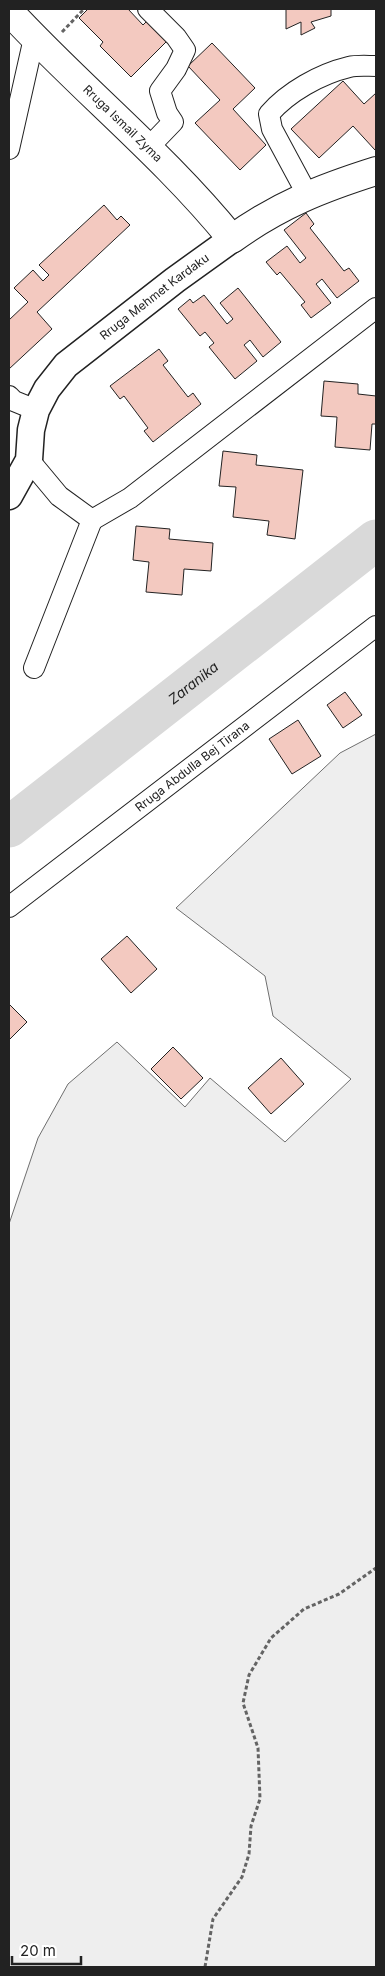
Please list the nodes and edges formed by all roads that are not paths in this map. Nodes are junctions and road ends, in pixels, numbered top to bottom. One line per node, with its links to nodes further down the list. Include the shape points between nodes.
1 (148, 9): 5 (street, via 185,50 160,91 173,122)
2 (9, 11): 3 (main road, Rruga Ismail Zyma)
3 (40, 43): 5 (main road, Rruga Ismail Zyma); 6 (street)
4 (376, 66): 8 (street, via 350,67 321,77 280,102 268,114 272,129)
5 (148, 148): 9 (main road, Rruga Ismail Zyma, via 203,202)
6 (9, 149)
7 (376, 171): 8 (main road, Rruga Mehmet Kardaku)
8 (307, 194): 9 (main road, Rruga Mehmet Kardaku)
9 (232, 239): 12 (street, Rruga Mehmet Kardaku, via 66,366 47,389)
10 (376, 308): 15 (street, via 130,498)
11 (9, 396): 12 (street)
12 (36, 410): 13 (street, Rruga Mehmet Kardaku)
13 (29, 460): 14 (street, Rruga Mehmet Kardaku); 15 (street, via 59,496)
14 (9, 496)
15 (92, 520): 17 (street)
16 (376, 626): 18 (street, Rruga Abdulla Bej Tirana)
17 (34, 668)
18 (9, 907)

